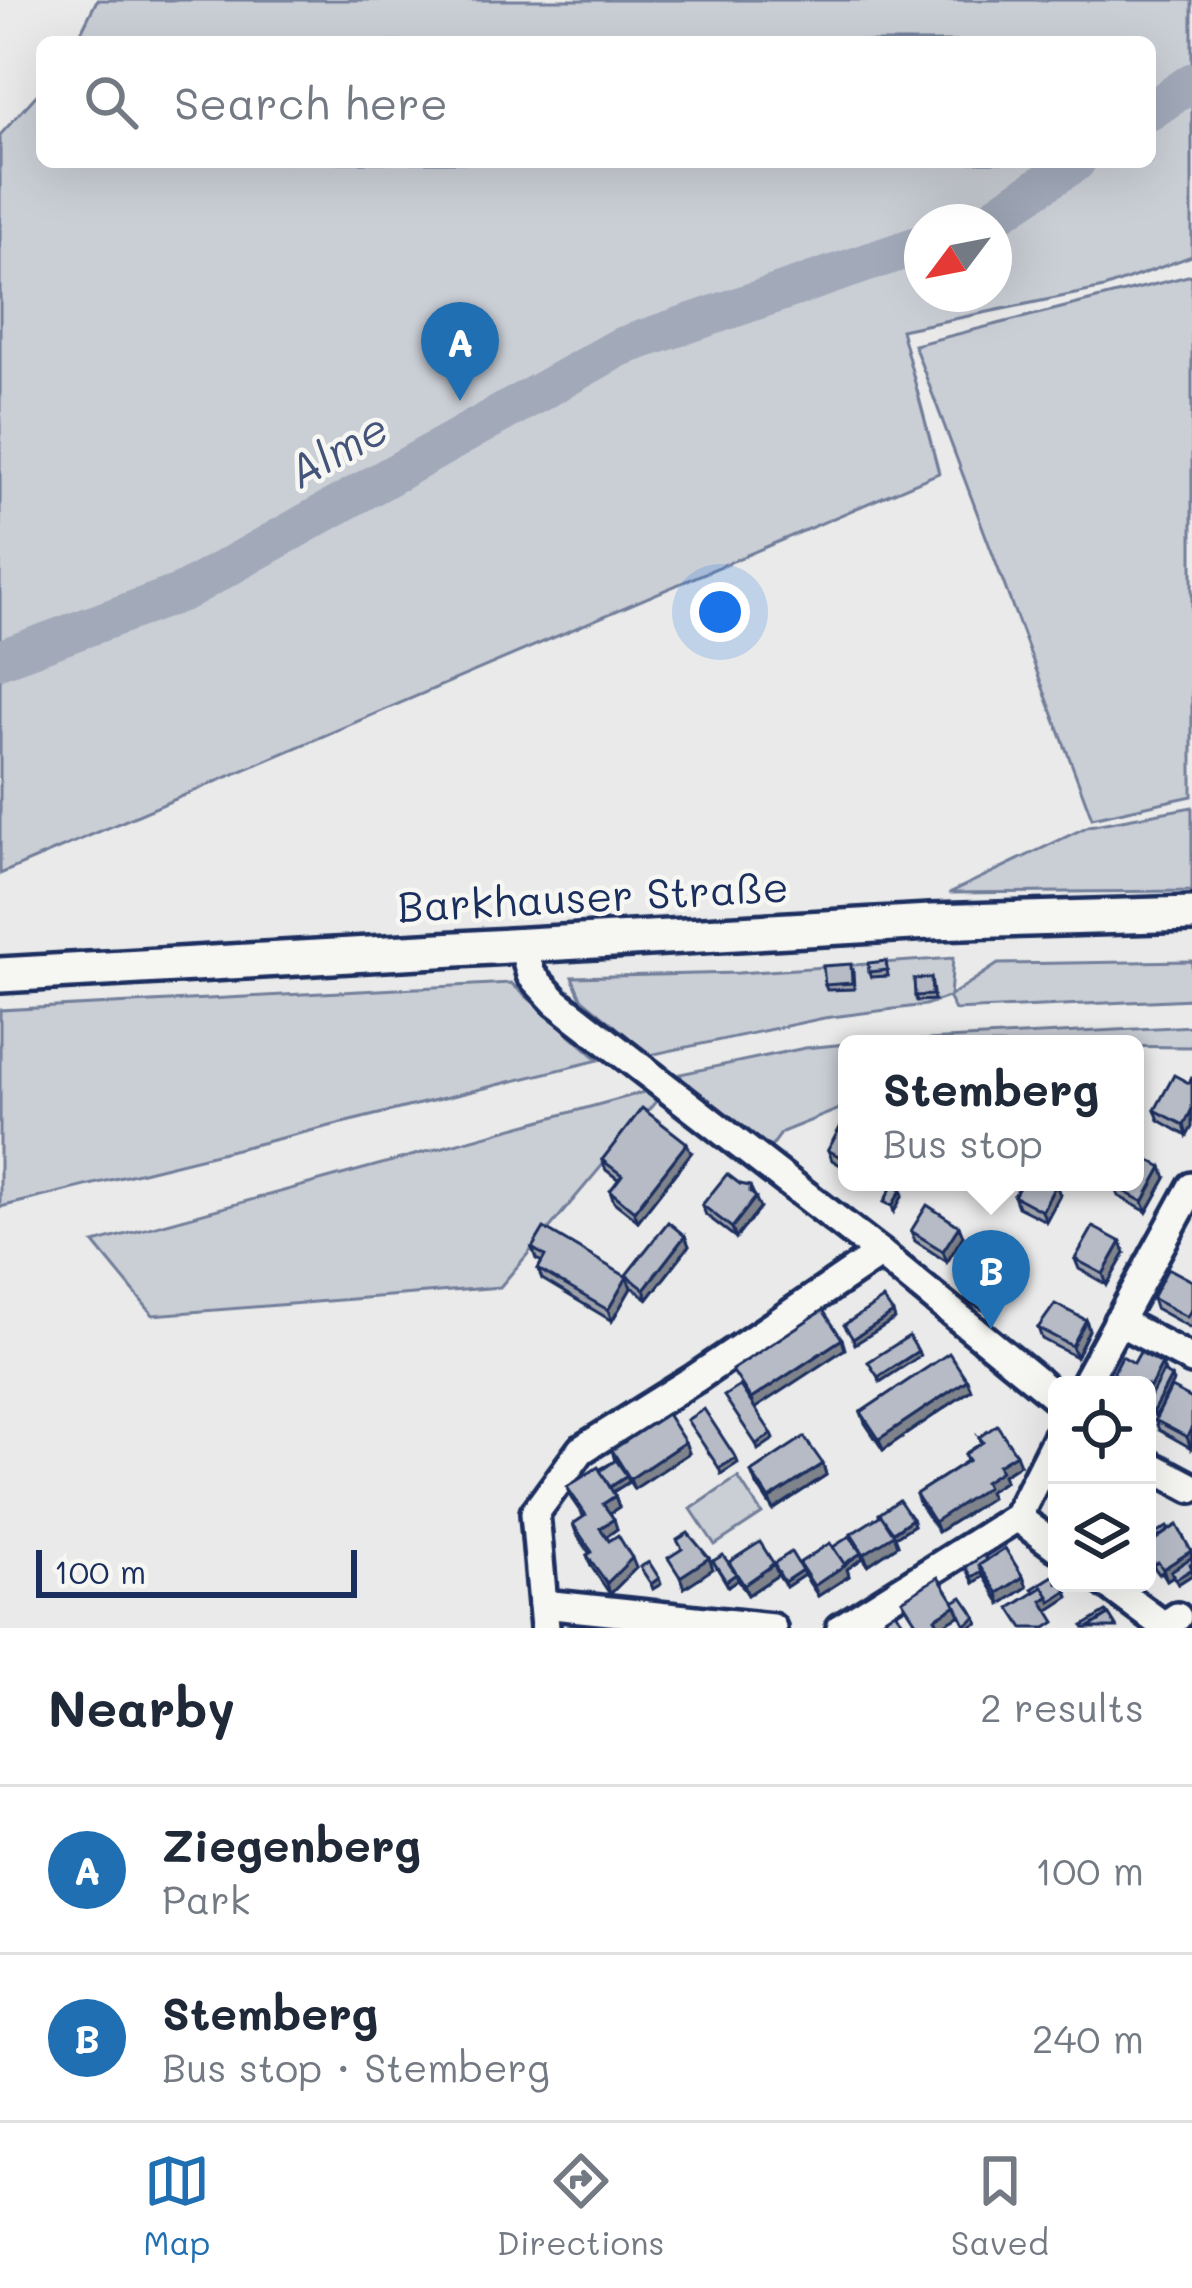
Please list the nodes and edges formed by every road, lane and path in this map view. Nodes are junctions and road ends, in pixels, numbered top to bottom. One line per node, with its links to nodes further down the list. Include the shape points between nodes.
1 (1192, 914): 2 (street, Barkhauser Straße)
2 (523, 946): 3 (street, Barkhauser Straße); 5 (street, via 531,975 556,1002)
3 (0, 975)
4 (1192, 1187): 6 (street)
5 (880, 1253): 9 (street); 16 (street, via 581,1450 535,1513)
6 (1118, 1321): 7 (street); 8 (street)
7 (1192, 1360)
8 (1089, 1376)
9 (1048, 1391)
10 (1048, 1455): 13 (street)
11 (1156, 1469): 12 (street)
12 (1192, 1488)
13 (1017, 1517): 14 (street); 19 (street)
14 (1048, 1539)
15 (1118, 1592): 17 (street, via 1164,1626)
16 (544, 1616): 18 (street)
17 (1177, 1617)
18 (772, 1628)
19 (842, 1628)

